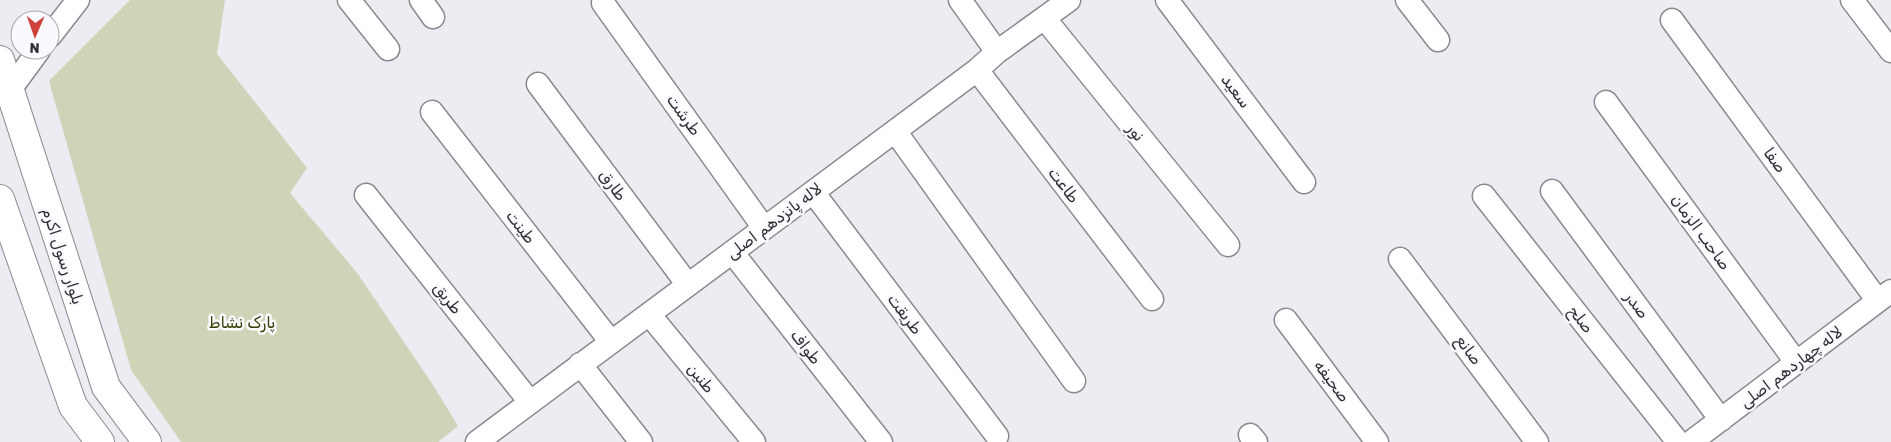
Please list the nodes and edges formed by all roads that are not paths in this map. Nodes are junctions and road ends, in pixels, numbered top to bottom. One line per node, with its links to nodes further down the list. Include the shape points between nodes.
1 (78, 0): 11 (street)
2 (350, 0): 13 (street)
3 (960, 0): 15 (street)
4 (1069, 0): 9 (street, لاله پانزدهم اصلی)
5 (1167, 0): 24 (street, سعید)
6 (1407, 0): 12 (street)
7 (1852, 0): 14 (street)
8 (603, 3): 30 (street, طرشت)
9 (1045, 18): 15 (street, لاله پانزدهم اصلی); 31 (street, نور)
10 (1672, 20): 35 (street, صفا)
11 (60, 23)
12 (1438, 40)
13 (388, 49)
14 (1891, 51)
15 (997, 52): 18 (street, لاله پانزدهم اصلی)
16 (0, 60): 20 (main road, بلوار رسول اکرم)
17 (32, 60): 20 (street)
18 (977, 70): 23 (street, لاله پانزدهم اصلی); 36 (street, طاعت)
19 (538, 84): 34 (street, طارق)
20 (9, 91): 39 (main road, بلوار رسول اکرم)
21 (1606, 102): 42 (street, صاحب الزمان)
22 (432, 112): 41 (street, طینت)
23 (895, 131): 26 (street, لاله پانزدهم اصلی); 44 (street)
24 (1304, 182)
25 (1552, 191): 46 (street, صدر)
26 (813, 192): 30 (street, لاله پانزدهم اصلی); 47 (street, طریقت)
27 (366, 195): 45 (street, طریق)
28 (1484, 196): 56 (street, صلح)
29 (0, 199): 40 (main road)
30 (764, 228): 32 (street, لاله پانزدهم اصلی)
31 (1228, 245)
32 (732, 252): 34 (street, لاله پانزدهم اصلی); 53 (street, طواف)
33 (1400, 259): 55 (street, صانع)
34 (688, 285): 37 (street, لاله پانزدهم اصلی)
35 (1885, 296): 42 (street, لاله چهاردهم اصلی)
36 (1152, 299)
37 (649, 314): 41 (street, لاله پانزدهم اصلی); 52 (street, طنین)
38 (1286, 320): 54 (street, صحیفه)
39 (86, 325): 40 (main road); 50 (main road, بلوار رسول اکرم, via 106,387)
40 (50, 341): 49 (main road, via 73,406)
41 (611, 342): 43 (street, لاله پانزدهم اصلی)
42 (1796, 362): 46 (street, لاله چهاردهم اصلی)
43 (580, 364): 45 (street, لاله پانزدهم اصلی); 51 (street)
44 (1074, 381)
45 (530, 402): 48 (street, لاله پانزدهم اصلی)
46 (1721, 420): 57 (street, لاله چهاردهم اصلی)
47 (997, 436)
48 (490, 438)
49 (100, 442)
50 (147, 442)
51 (641, 442)
52 (754, 442)
53 (880, 442)
54 (1378, 442)
55 (1537, 442)
56 (1678, 442)
57 (1692, 442)

